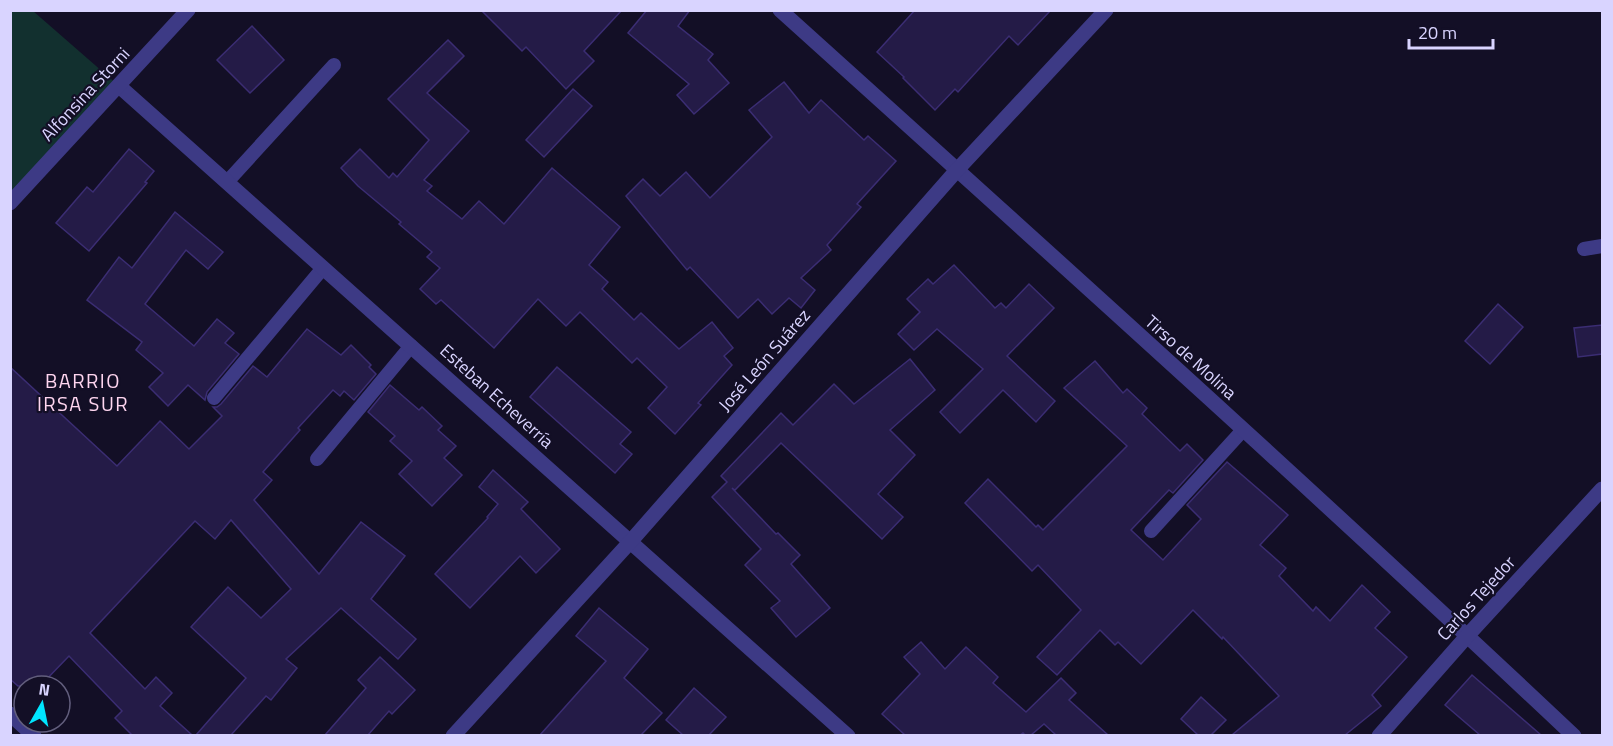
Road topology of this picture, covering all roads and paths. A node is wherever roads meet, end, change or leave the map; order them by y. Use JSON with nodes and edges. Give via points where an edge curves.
{"nodes":[{"id":1,"x":188,"y":10,"type":"edge"},
{"id":2,"x":780,"y":10,"type":"edge"},
{"id":3,"x":1106,"y":10,"type":"edge"},
{"id":4,"x":334,"y":65,"type":"dead end"},
{"id":5,"x":118,"y":86,"type":"junction"},
{"id":6,"x":957,"y":170,"type":"junction"},
{"id":7,"x":226,"y":182,"type":"junction"},
{"id":8,"x":10,"y":204,"type":"edge"},
{"id":9,"x":1602,"y":246,"type":"edge"},
{"id":10,"x":1584,"y":249,"type":"dead end"},
{"id":11,"x":323,"y":268,"type":"junction"},
{"id":12,"x":411,"y":346,"type":"junction"},
{"id":13,"x":214,"y":398,"type":"dead end"},
{"id":14,"x":1243,"y":430,"type":"junction"},
{"id":15,"x":317,"y":459,"type":"dead end"},
{"id":16,"x":1602,"y":489,"type":"edge"},
{"id":17,"x":1151,"y":531,"type":"dead end"},
{"id":18,"x":631,"y":541,"type":"junction"},
{"id":19,"x":1467,"y":635,"type":"junction"},
{"id":20,"x":10,"y":714,"type":"edge"},
{"id":21,"x":34,"y":735,"type":"edge"},
{"id":22,"x":453,"y":735,"type":"edge"},
{"id":23,"x":848,"y":735,"type":"edge"},
{"id":24,"x":1379,"y":735,"type":"edge"},
{"id":25,"x":1574,"y":735,"type":"edge"}],
"edges":[{"from":1,"to":5,"type":"street","name":"Alfonsina Storni"},
{"from":2,"to":6,"type":"street","name":"Tirso de Molina"},
{"from":3,"to":6,"type":"street","name":"José León Suárez"},
{"from":4,"to":7,"type":"lane"},
{"from":5,"to":7,"type":"street","name":"Esteban Echeverría"},
{"from":5,"to":8,"type":"street","name":"Alfonsina Storni"},
{"from":6,"to":14,"type":"street","name":"Tirso de Molina"},
{"from":6,"to":18,"type":"street","name":"José León Suárez"},
{"from":7,"to":11,"type":"street","name":"Esteban Echeverría"},
{"from":9,"to":10,"type":"lane"},
{"from":11,"to":12,"type":"street","name":"Esteban Echeverría"},
{"from":11,"to":13,"type":"lane"},
{"from":12,"to":15,"type":"lane"},
{"from":12,"to":18,"type":"street","name":"Esteban Echeverría"},
{"from":14,"to":17,"type":"lane"},
{"from":14,"to":19,"type":"street","name":"Tirso de Molina"},
{"from":16,"to":19,"type":"street","name":"Carlos Tejedor"},
{"from":18,"to":22,"type":"street","name":"José León Suárez"},
{"from":18,"to":23,"type":"street","name":"Esteban Echeverría"},
{"from":19,"to":24,"type":"street","name":"Carlos Tejedor"},
{"from":19,"to":25,"type":"street","name":"Tirso de Molina"},
{"from":20,"to":21,"type":"street"}]}
